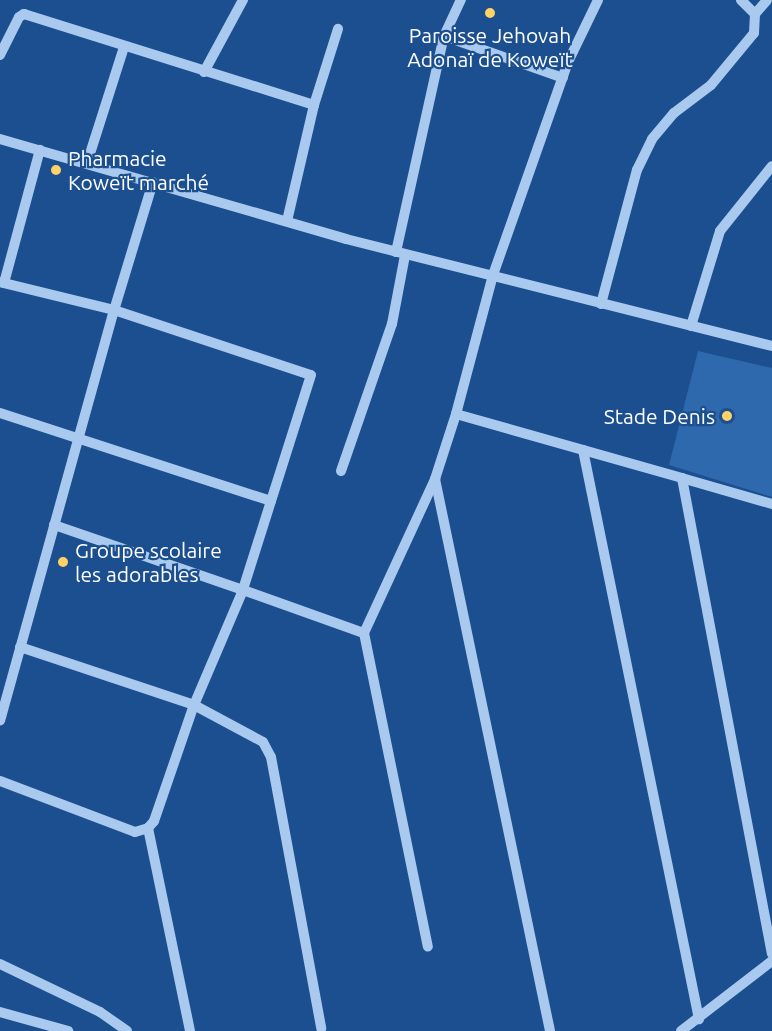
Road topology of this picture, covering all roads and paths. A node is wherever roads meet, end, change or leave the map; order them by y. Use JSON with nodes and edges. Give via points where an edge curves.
{"nodes":[{"id":1,"x":243,"y":0,"type":"edge"},
{"id":2,"x":461,"y":0,"type":"edge"},
{"id":3,"x":598,"y":0,"type":"edge"},
{"id":4,"x":741,"y":0,"type":"edge"},
{"id":5,"x":767,"y":0,"type":"edge"},
{"id":6,"x":755,"y":14,"type":"junction"},
{"id":7,"x":338,"y":29,"type":"dead end"},
{"id":8,"x":444,"y":36,"type":"junction"},
{"id":9,"x":124,"y":46,"type":"junction"},
{"id":10,"x":0,"y":55,"type":"edge"},
{"id":11,"x":204,"y":72,"type":"junction"},
{"id":12,"x":563,"y":78,"type":"junction"},
{"id":13,"x":314,"y":105,"type":"junction"},
{"id":14,"x":0,"y":139,"type":"edge"},
{"id":15,"x":40,"y":150,"type":"junction"},
{"id":16,"x":87,"y":163,"type":"junction"},
{"id":17,"x":772,"y":166,"type":"edge"},
{"id":18,"x":153,"y":182,"type":"junction"},
{"id":19,"x":287,"y":221,"type":"junction"},
{"id":20,"x":400,"y":253,"type":"junction"},
{"id":21,"x":493,"y":275,"type":"junction"},
{"id":22,"x":2,"y":282,"type":"edge"},
{"id":23,"x":601,"y":304,"type":"junction"},
{"id":24,"x":114,"y":310,"type":"junction"},
{"id":25,"x":691,"y":326,"type":"junction"},
{"id":26,"x":772,"y":346,"type":"edge"},
{"id":27,"x":0,"y":413,"type":"edge"},
{"id":28,"x":456,"y":414,"type":"junction"},
{"id":29,"x":76,"y":436,"type":"junction"},
{"id":30,"x":583,"y":450,"type":"junction"},
{"id":31,"x":341,"y":471,"type":"dead end"},
{"id":32,"x":682,"y":478,"type":"junction"},
{"id":33,"x":435,"y":479,"type":"junction"},
{"id":34,"x":271,"y":501,"type":"junction"},
{"id":35,"x":772,"y":504,"type":"edge"},
{"id":36,"x":54,"y":525,"type":"junction"},
{"id":37,"x":243,"y":590,"type":"junction"},
{"id":38,"x":364,"y":633,"type":"junction"},
{"id":39,"x":20,"y":647,"type":"junction"},
{"id":40,"x":194,"y":705,"type":"junction"},
{"id":41,"x":0,"y":720,"type":"edge"},
{"id":42,"x":0,"y":781,"type":"edge"},
{"id":43,"x":148,"y":828,"type":"junction"},
{"id":44,"x":428,"y":947,"type":"dead end"},
{"id":45,"x":772,"y":954,"type":"edge"},
{"id":46,"x":772,"y":961,"type":"edge"},
{"id":47,"x":0,"y":964,"type":"edge"},
{"id":48,"x":0,"y":1012,"type":"edge"},
{"id":49,"x":699,"y":1018,"type":"junction"},
{"id":50,"x":321,"y":1028,"type":"dead end"},
{"id":51,"x":68,"y":1031,"type":"edge"},
{"id":52,"x":127,"y":1031,"type":"edge"},
{"id":53,"x":190,"y":1031,"type":"edge"},
{"id":54,"x":550,"y":1031,"type":"edge"},
{"id":55,"x":681,"y":1031,"type":"edge"}],
"edges":[{"from":1,"to":11,"type":"street"},
{"from":2,"to":8,"type":"street"},
{"from":3,"to":12,"type":"street"},
{"from":4,"to":6,"type":"street"},
{"from":5,"to":6,"type":"street"},
{"from":6,"to":23,"type":"street","via":[[754,33],[738,57],[711,85],[674,113],[652,139],[637,170]]},
{"from":7,"to":13,"type":"street"},
{"from":8,"to":12,"type":"street"},
{"from":8,"to":20,"type":"street"},
{"from":9,"to":10,"type":"street","via":[[24,14]]},
{"from":9,"to":11,"type":"street"},
{"from":9,"to":16,"type":"street"},
{"from":11,"to":13,"type":"street"},
{"from":12,"to":21,"type":"street"},
{"from":13,"to":19,"type":"street"},
{"from":14,"to":15,"type":"street"},
{"from":15,"to":16,"type":"street"},
{"from":15,"to":22,"type":"street"},
{"from":16,"to":18,"type":"street"},
{"from":17,"to":25,"type":"street","via":[[720,231]]},
{"from":18,"to":19,"type":"street"},
{"from":18,"to":24,"type":"street"},
{"from":19,"to":20,"type":"street"},
{"from":20,"to":21,"type":"street"},
{"from":20,"to":31,"type":"street","via":[[392,324]]},
{"from":21,"to":23,"type":"street"},
{"from":21,"to":28,"type":"street"},
{"from":22,"to":24,"type":"street"},
{"from":23,"to":25,"type":"street"},
{"from":24,"to":29,"type":"street"},
{"from":24,"to":34,"type":"street","via":[[311,375]]},
{"from":25,"to":26,"type":"street"},
{"from":27,"to":29,"type":"street"},
{"from":28,"to":30,"type":"street"},
{"from":28,"to":33,"type":"street"},
{"from":29,"to":34,"type":"street"},
{"from":29,"to":36,"type":"street"},
{"from":30,"to":32,"type":"street"},
{"from":30,"to":49,"type":"street"},
{"from":32,"to":35,"type":"street"},
{"from":32,"to":45,"type":"street"},
{"from":33,"to":38,"type":"street"},
{"from":33,"to":54,"type":"street"},
{"from":34,"to":37,"type":"street"},
{"from":36,"to":37,"type":"street"},
{"from":36,"to":39,"type":"street"},
{"from":37,"to":38,"type":"street"},
{"from":37,"to":40,"type":"street"},
{"from":38,"to":44,"type":"street"},
{"from":39,"to":40,"type":"street"},
{"from":39,"to":41,"type":"street"},
{"from":40,"to":43,"type":"street","via":[[154,821]]},
{"from":40,"to":50,"type":"street","via":[[252,734],[263,742],[271,757]]},
{"from":42,"to":43,"type":"street","via":[[135,832]]},
{"from":43,"to":53,"type":"street"},
{"from":46,"to":49,"type":"street"},
{"from":47,"to":52,"type":"street","via":[[100,1012]]},
{"from":48,"to":51,"type":"street"},
{"from":49,"to":55,"type":"street"}]}
